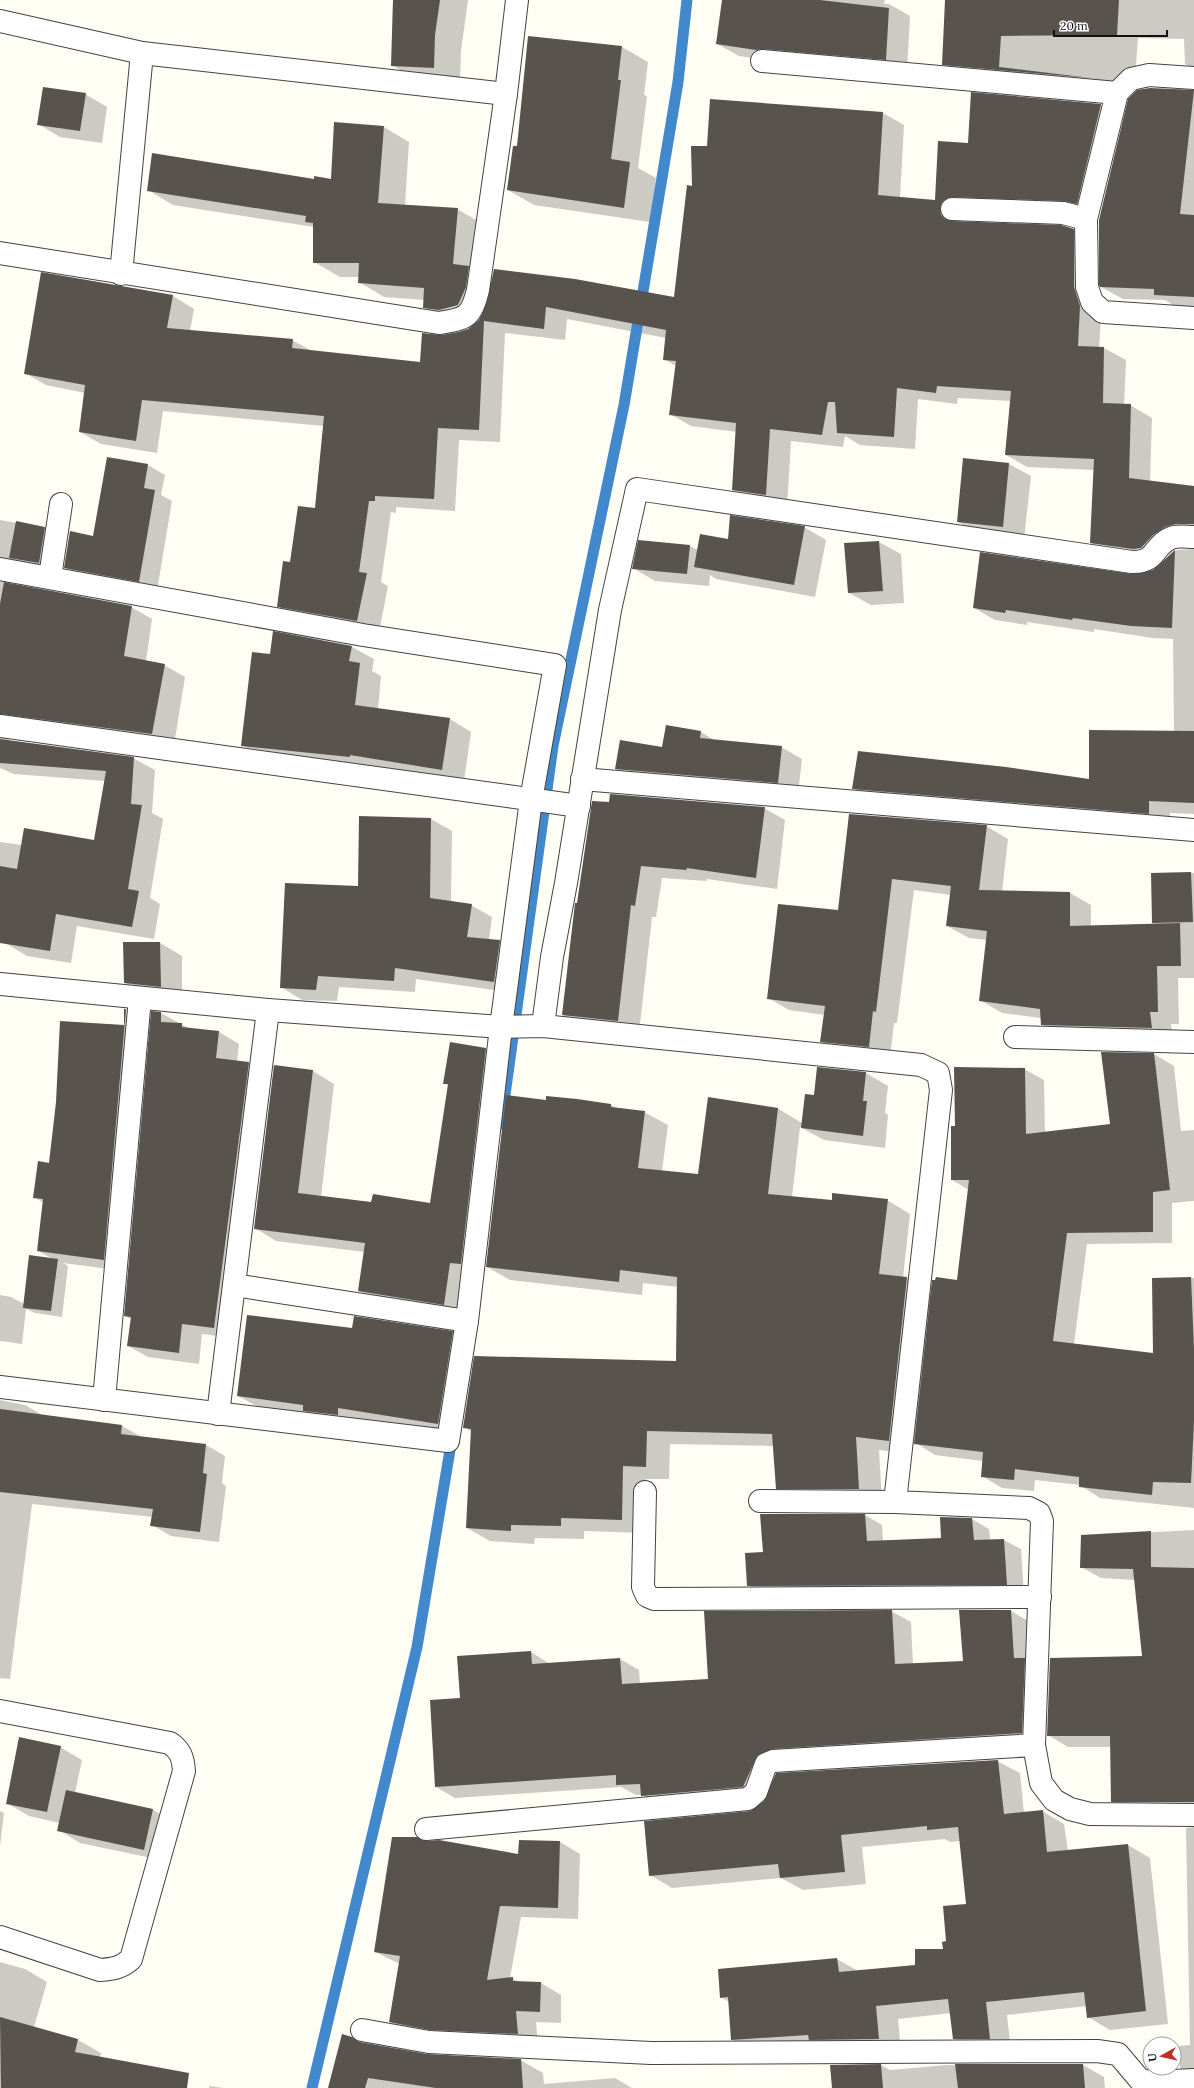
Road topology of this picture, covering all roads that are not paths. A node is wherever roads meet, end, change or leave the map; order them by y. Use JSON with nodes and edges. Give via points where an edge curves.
{"nodes":[{"id":1,"x":517,"y":0,"type":"edge"},
{"id":2,"x":0,"y":21,"type":"edge"},
{"id":3,"x":142,"y":53,"type":"junction"},
{"id":4,"x":762,"y":61,"type":"dead end"},
{"id":5,"x":1194,"y":78,"type":"edge"},
{"id":6,"x":1117,"y":93,"type":"junction"},
{"id":7,"x":506,"y":94,"type":"junction"},
{"id":8,"x":952,"y":209,"type":"dead end"},
{"id":9,"x":1086,"y":219,"type":"junction"},
{"id":10,"x":0,"y":253,"type":"edge"},
{"id":11,"x":121,"y":274,"type":"junction"},
{"id":12,"x":1194,"y":318,"type":"edge"},
{"id":13,"x":61,"y":504,"type":"dead end"},
{"id":14,"x":1194,"y":537,"type":"edge"},
{"id":15,"x":0,"y":569,"type":"edge"},
{"id":16,"x":50,"y":577,"type":"junction"},
{"id":17,"x":0,"y":726,"type":"edge"},
{"id":18,"x":582,"y":779,"type":"junction"},
{"id":19,"x":533,"y":801,"type":"junction"},
{"id":20,"x":576,"y":806,"type":"junction"},
{"id":21,"x":1194,"y":830,"type":"edge"},
{"id":22,"x":0,"y":984,"type":"edge"},
{"id":23,"x":140,"y":998,"type":"junction"},
{"id":24,"x":268,"y":1010,"type":"junction"},
{"id":25,"x":501,"y":1027,"type":"junction"},
{"id":26,"x":538,"y":1027,"type":"junction"},
{"id":27,"x":1015,"y":1037,"type":"dead end"},
{"id":28,"x":1194,"y":1042,"type":"edge"},
{"id":29,"x":234,"y":1285,"type":"junction"},
{"id":30,"x":467,"y":1321,"type":"junction"},
{"id":31,"x":0,"y":1387,"type":"edge"},
{"id":32,"x":104,"y":1400,"type":"junction"},
{"id":33,"x":218,"y":1414,"type":"junction"},
{"id":34,"x":645,"y":1492,"type":"dead end"},
{"id":35,"x":760,"y":1501,"type":"dead end"},
{"id":36,"x":895,"y":1502,"type":"junction"},
{"id":37,"x":1040,"y":1597,"type":"junction"},
{"id":38,"x":0,"y":1711,"type":"edge"},
{"id":39,"x":1034,"y":1745,"type":"junction"},
{"id":40,"x":1194,"y":1816,"type":"edge"},
{"id":41,"x":426,"y":1829,"type":"dead end"},
{"id":42,"x":0,"y":1937,"type":"edge"},
{"id":43,"x":362,"y":2030,"type":"dead end"},
{"id":44,"x":1194,"y":2080,"type":"edge"}],
"edges":[{"from":1,"to":7,"type":"street"},
{"from":2,"to":3,"type":"street"},
{"from":3,"to":7,"type":"street"},
{"from":3,"to":11,"type":"street"},
{"from":4,"to":6,"type":"street"},
{"from":5,"to":6,"type":"street","via":[[1149,75],[1131,79]]},
{"from":6,"to":9,"type":"street"},
{"from":7,"to":11,"type":"street","via":[[478,290],[473,308],[461,320],[439,323]]},
{"from":8,"to":9,"type":"street","via":[[1063,213]]},
{"from":9,"to":12,"type":"street","via":[[1087,287],[1092,302],[1103,312]]},
{"from":10,"to":11,"type":"street"},
{"from":13,"to":16,"type":"street"},
{"from":14,"to":18,"type":"street","via":[[1173,537],[1164,541],[1150,559],[1132,562],[637,489],[610,610]]},
{"from":15,"to":16,"type":"street"},
{"from":16,"to":19,"type":"street","via":[[363,635],[555,665]]},
{"from":17,"to":19,"type":"street"},
{"from":18,"to":20,"type":"street"},
{"from":18,"to":21,"type":"street"},
{"from":19,"to":20,"type":"street"},
{"from":19,"to":25,"type":"street"},
{"from":20,"to":26,"type":"street"},
{"from":22,"to":23,"type":"street"},
{"from":23,"to":24,"type":"street"},
{"from":23,"to":32,"type":"street"},
{"from":24,"to":25,"type":"street"},
{"from":24,"to":29,"type":"street"},
{"from":25,"to":26,"type":"street"},
{"from":25,"to":30,"type":"street"},
{"from":26,"to":36,"type":"street","via":[[921,1065],[938,1073],[941,1090]]},
{"from":27,"to":28,"type":"street"},
{"from":29,"to":30,"type":"street"},
{"from":29,"to":33,"type":"street"},
{"from":30,"to":33,"type":"street","via":[[448,1441]]},
{"from":31,"to":32,"type":"street"},
{"from":32,"to":33,"type":"street"},
{"from":34,"to":37,"type":"street","via":[[643,1587],[647,1596],[654,1599]]},
{"from":35,"to":36,"type":"street"},
{"from":36,"to":37,"type":"street","via":[[1029,1508],[1039,1513],[1042,1521]]},
{"from":37,"to":39,"type":"street"},
{"from":38,"to":42,"type":"street","via":[[170,1743],[178,1749],[183,1758],[184,1771],[132,1959],[115,1969],[100,1970]]},
{"from":39,"to":40,"type":"street","via":[[1041,1783],[1054,1800],[1070,1809],[1090,1814]]},
{"from":39,"to":41,"type":"street","via":[[773,1761],[766,1764],[756,1792],[748,1799]]},
{"from":43,"to":44,"type":"street","via":[[430,2042],[651,2053],[1097,2051],[1118,2054],[1140,2080]]}]}
